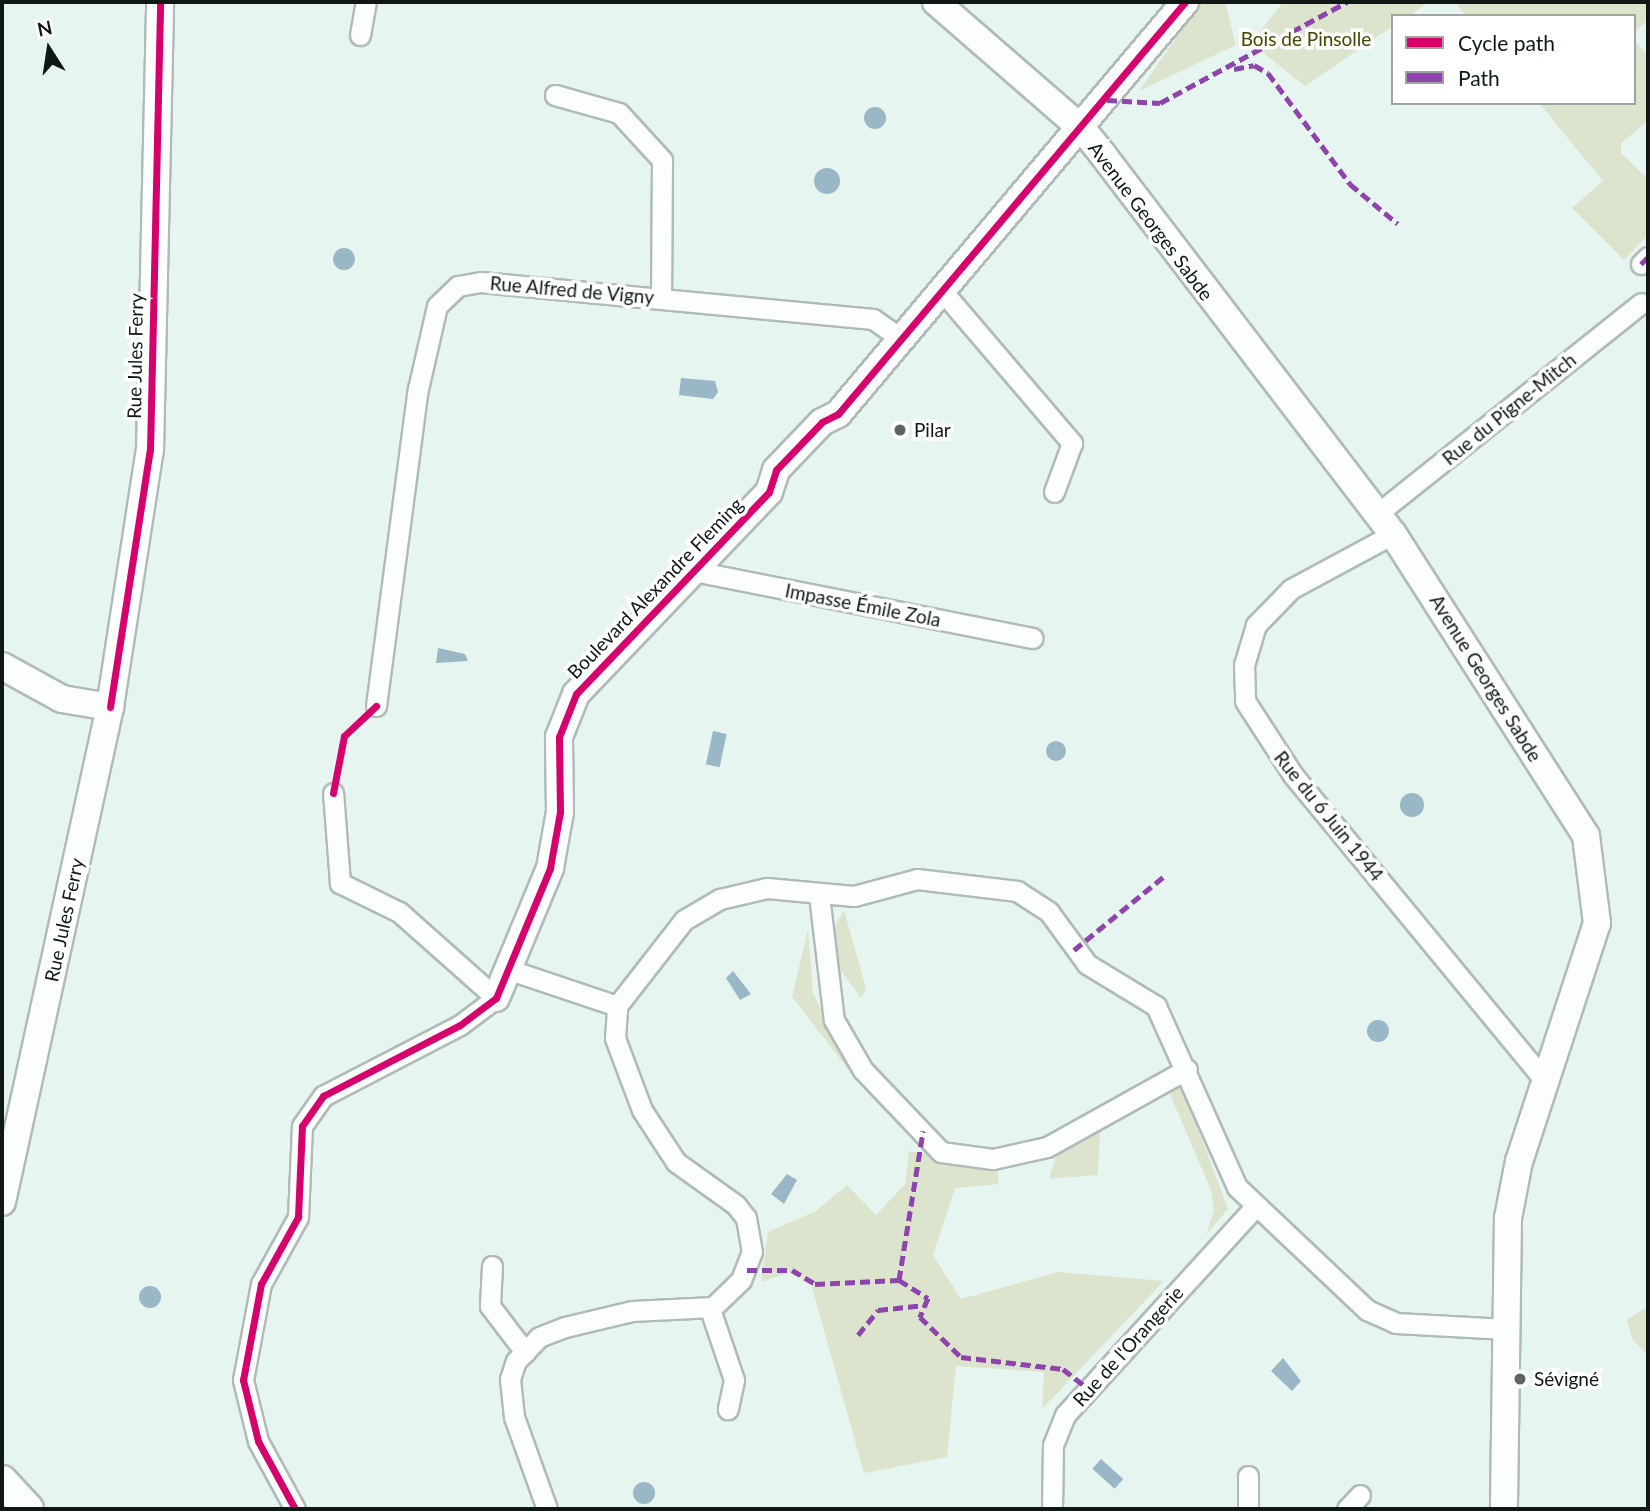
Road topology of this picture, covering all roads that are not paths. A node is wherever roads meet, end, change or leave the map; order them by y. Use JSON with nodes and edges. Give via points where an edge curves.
{"nodes":[{"id":1,"x":160,"y":2,"type":"edge"},
{"id":2,"x":366,"y":2,"type":"edge"},
{"id":3,"x":936,"y":2,"type":"edge"},
{"id":4,"x":1185,"y":2,"type":"edge"},
{"id":5,"x":360,"y":35,"type":"dead end"},
{"id":6,"x":555,"y":95,"type":"dead end"},
{"id":7,"x":1083,"y":130,"type":"junction"},
{"id":8,"x":943,"y":292,"type":"junction"},
{"id":9,"x":661,"y":297,"type":"junction"},
{"id":10,"x":1641,"y":303,"type":"dead end"},
{"id":11,"x":902,"y":339,"type":"junction"},
{"id":12,"x":1054,"y":492,"type":"dead end"},
{"id":13,"x":1385,"y":524,"type":"junction"},
{"id":14,"x":694,"y":571,"type":"junction"},
{"id":15,"x":1032,"y":638,"type":"dead end"},
{"id":16,"x":2,"y":666,"type":"edge"},
{"id":17,"x":376,"y":706,"type":"dead end"},
{"id":18,"x":110,"y":707,"type":"junction"},
{"id":19,"x":333,"y":793,"type":"dead end"},
{"id":20,"x":819,"y":895,"type":"junction"},
{"id":21,"x":513,"y":971,"type":"junction"},
{"id":22,"x":496,"y":998,"type":"junction"},
{"id":23,"x":617,"y":1006,"type":"junction"},
{"id":24,"x":1186,"y":1069,"type":"junction"},
{"id":25,"x":1546,"y":1082,"type":"junction"},
{"id":26,"x":2,"y":1202,"type":"edge"},
{"id":27,"x":1256,"y":1206,"type":"junction"},
{"id":28,"x":492,"y":1266,"type":"dead end"},
{"id":29,"x":710,"y":1309,"type":"junction"},
{"id":30,"x":1506,"y":1329,"type":"junction"},
{"id":31,"x":524,"y":1352,"type":"junction"},
{"id":32,"x":728,"y":1409,"type":"dead end"},
{"id":33,"x":1248,"y":1476,"type":"dead end"},
{"id":34,"x":2,"y":1481,"type":"edge"},
{"id":35,"x":28,"y":1509,"type":"edge"},
{"id":36,"x":295,"y":1509,"type":"edge"},
{"id":37,"x":547,"y":1509,"type":"edge"},
{"id":38,"x":1052,"y":1509,"type":"edge"},
{"id":39,"x":1248,"y":1509,"type":"edge"},
{"id":40,"x":1504,"y":1509,"type":"edge"}],
"edges":[{"from":1,"to":18,"type":"street","name":"Rue Jules Ferry","via":[[149,450]]},
{"from":2,"to":5,"type":"street"},
{"from":3,"to":7,"type":"street","name":"Avenue Georges Sabde"},
{"from":4,"to":7,"type":"street","name":"Boulevard Alexandre Fleming"},
{"from":6,"to":9,"type":"street","via":[[619,113],[662,160]]},
{"from":7,"to":8,"type":"street","name":"Boulevard Alexandre Fleming"},
{"from":7,"to":13,"type":"street","name":"Avenue Georges Sabde"},
{"from":8,"to":11,"type":"street","name":"Boulevard Alexandre Fleming"},
{"from":8,"to":12,"type":"street","via":[[1072,443]]},
{"from":9,"to":11,"type":"street","name":"Rue Alfred de Vigny","via":[[873,319]]},
{"from":9,"to":17,"type":"street","name":"Rue Alfred de Vigny","via":[[481,282],[458,286],[437,306],[418,389]]},
{"from":10,"to":13,"type":"street","name":"Rue du Pigne-Mitch"},
{"from":11,"to":14,"type":"street","name":"Boulevard Alexandre Fleming","via":[[838,414],[822,422],[776,471],[769,492]]},
{"from":13,"to":25,"type":"street","name":"Avenue Georges Sabde","via":[[1579,820],[1591,853],[1597,923]]},
{"from":13,"to":25,"type":"street","name":"Rue du 6 Juin 1944","via":[[1291,589],[1256,625],[1244,665],[1245,701],[1293,775]]},
{"from":14,"to":15,"type":"street","name":"Impasse Émile Zola"},
{"from":14,"to":21,"type":"street","name":"Boulevard Alexandre Fleming","via":[[599,668],[566,715],[556,760],[557,838]]},
{"from":16,"to":18,"type":"street","via":[[62,699]]},
{"from":18,"to":26,"type":"street","name":"Rue Jules Ferry"},
{"from":19,"to":22,"type":"street","via":[[340,883],[399,912]]},
{"from":20,"to":23,"type":"street","via":[[767,888],[720,899],[684,920]]},
{"from":20,"to":24,"type":"street","via":[[854,896],[936,879],[1036,898],[1079,957],[1156,1006]]},
{"from":20,"to":24,"type":"street","via":[[834,1020],[863,1070],[941,1152],[993,1159],[1047,1147]]},
{"from":21,"to":22,"type":"street","name":"Boulevard Alexandre Fleming"},
{"from":21,"to":23,"type":"street"},
{"from":22,"to":36,"type":"street","name":"Boulevard Alexandre Fleming","via":[[460,1025],[323,1096],[302,1126],[298,1217],[261,1284],[243,1380],[258,1441]]},
{"from":23,"to":29,"type":"street","via":[[615,1038],[642,1110],[676,1162],[721,1190],[746,1218],[749,1265],[729,1295]]},
{"from":24,"to":27,"type":"street","via":[[1237,1187]]},
{"from":25,"to":30,"type":"street","name":"Avenue Georges Sabde","via":[[1510,1197]]},
{"from":27,"to":30,"type":"street","via":[[1379,1317]]},
{"from":27,"to":38,"type":"street","name":"Rue de l'Orangerie","via":[[1065,1415],[1053,1445]]},
{"from":28,"to":31,"type":"street","via":[[490,1306]]},
{"from":29,"to":31,"type":"street","via":[[632,1311],[565,1326]]},
{"from":29,"to":32,"type":"street","via":[[734,1380]]},
{"from":30,"to":40,"type":"street","name":"Avenue Georges Sabde"},
{"from":31,"to":37,"type":"street","via":[[510,1379],[510,1395]]},
{"from":33,"to":39,"type":"street"},
{"from":34,"to":35,"type":"main road"}]}
